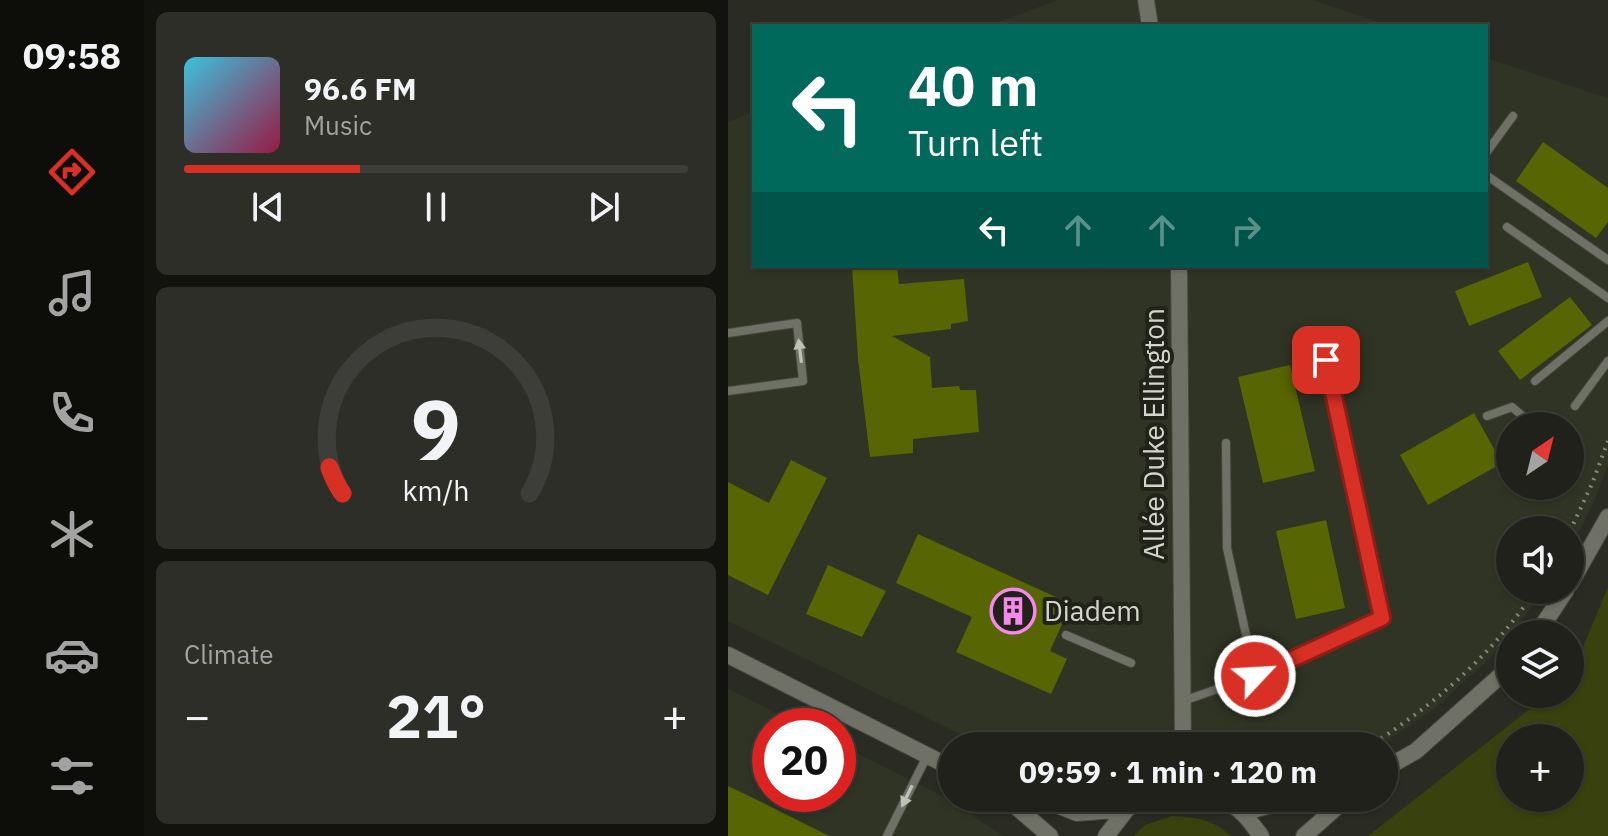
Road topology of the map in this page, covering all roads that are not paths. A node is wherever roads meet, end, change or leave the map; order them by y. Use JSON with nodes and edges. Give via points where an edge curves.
{"nodes":[{"id":1,"x":1146,"y":0,"type":"edge"},
{"id":2,"x":1150,"y":24,"type":"edge"},
{"id":3,"x":1513,"y":116,"type":"dead end"},
{"id":4,"x":1488,"y":150,"type":"edge"},
{"id":5,"x":1488,"y":176,"type":"edge"},
{"id":6,"x":1507,"y":227,"type":"dead end"},
{"id":7,"x":1608,"y":260,"type":"edge"},
{"id":8,"x":1179,"y":268,"type":"edge"},
{"id":9,"x":1608,"y":298,"type":"edge"},
{"id":10,"x":1608,"y":321,"type":"edge"},
{"id":11,"x":728,"y":333,"type":"edge"},
{"id":12,"x":1326,"y":360,"type":"dead end"},
{"id":13,"x":1608,"y":361,"type":"edge"},
{"id":14,"x":1535,"y":381,"type":"dead end"},
{"id":15,"x":728,"y":391,"type":"edge"},
{"id":16,"x":1575,"y":406,"type":"dead end"},
{"id":17,"x":1498,"y":412,"type":"edge"},
{"id":18,"x":1518,"y":412,"type":"edge"},
{"id":19,"x":1496,"y":413,"type":"edge"},
{"id":20,"x":1487,"y":416,"type":"dead end"},
{"id":21,"x":1226,"y":443,"type":"dead end"},
{"id":22,"x":1608,"y":517,"type":"edge"},
{"id":23,"x":1584,"y":559,"type":"edge"},
{"id":24,"x":1066,"y":635,"type":"dead end"},
{"id":25,"x":730,"y":660,"type":"edge"},
{"id":26,"x":1131,"y":663,"type":"dead end"},
{"id":27,"x":1255,"y":676,"type":"junction"},
{"id":28,"x":1496,"y":680,"type":"edge"},
{"id":29,"x":1183,"y":701,"type":"junction"},
{"id":30,"x":1183,"y":732,"type":"edge"},
{"id":31,"x":927,"y":756,"type":"junction"},
{"id":32,"x":938,"y":761,"type":"edge"},
{"id":33,"x":1398,"y":761,"type":"edge"},
{"id":34,"x":1022,"y":812,"type":"edge"},
{"id":35,"x":1125,"y":812,"type":"edge"},
{"id":36,"x":1244,"y":812,"type":"edge"},
{"id":37,"x":1331,"y":812,"type":"edge"},
{"id":38,"x":887,"y":836,"type":"edge"},
{"id":39,"x":1050,"y":836,"type":"edge"},
{"id":40,"x":1106,"y":836,"type":"edge"},
{"id":41,"x":1261,"y":836,"type":"edge"},
{"id":42,"x":1304,"y":836,"type":"edge"}],
"edges":[{"from":1,"to":2,"type":"street"},
{"from":3,"to":4,"type":"lane"},
{"from":5,"to":7,"type":"lane"},
{"from":6,"to":9,"type":"lane"},
{"from":8,"to":29,"type":"street","name":"Allée Duke Ellington"},
{"from":10,"to":14,"type":"lane"},
{"from":15,"to":11,"type":"lane","one_way":true,"via":[[803,381],[797,323]]},
{"from":12,"to":27,"type":"lane","via":[[1382,618]]},
{"from":13,"to":16,"type":"lane"},
{"from":17,"to":18,"type":"lane","via":[[1512,407]]},
{"from":19,"to":20,"type":"lane"},
{"from":21,"to":27,"type":"lane","via":[[1227,548]]},
{"from":22,"to":23,"type":"street"},
{"from":24,"to":26,"type":"lane"},
{"from":25,"to":31,"type":"street"},
{"from":27,"to":29,"type":"lane"},
{"from":28,"to":33,"type":"street"},
{"from":29,"to":30,"type":"street","name":"Allée Duke Ellington"},
{"from":31,"to":32,"type":"street"},
{"from":31,"to":38,"type":"lane","one_way":true},
{"from":34,"to":39,"type":"street"},
{"from":35,"to":40,"type":"street"},
{"from":36,"to":41,"type":"street"},
{"from":37,"to":42,"type":"street"}]}
